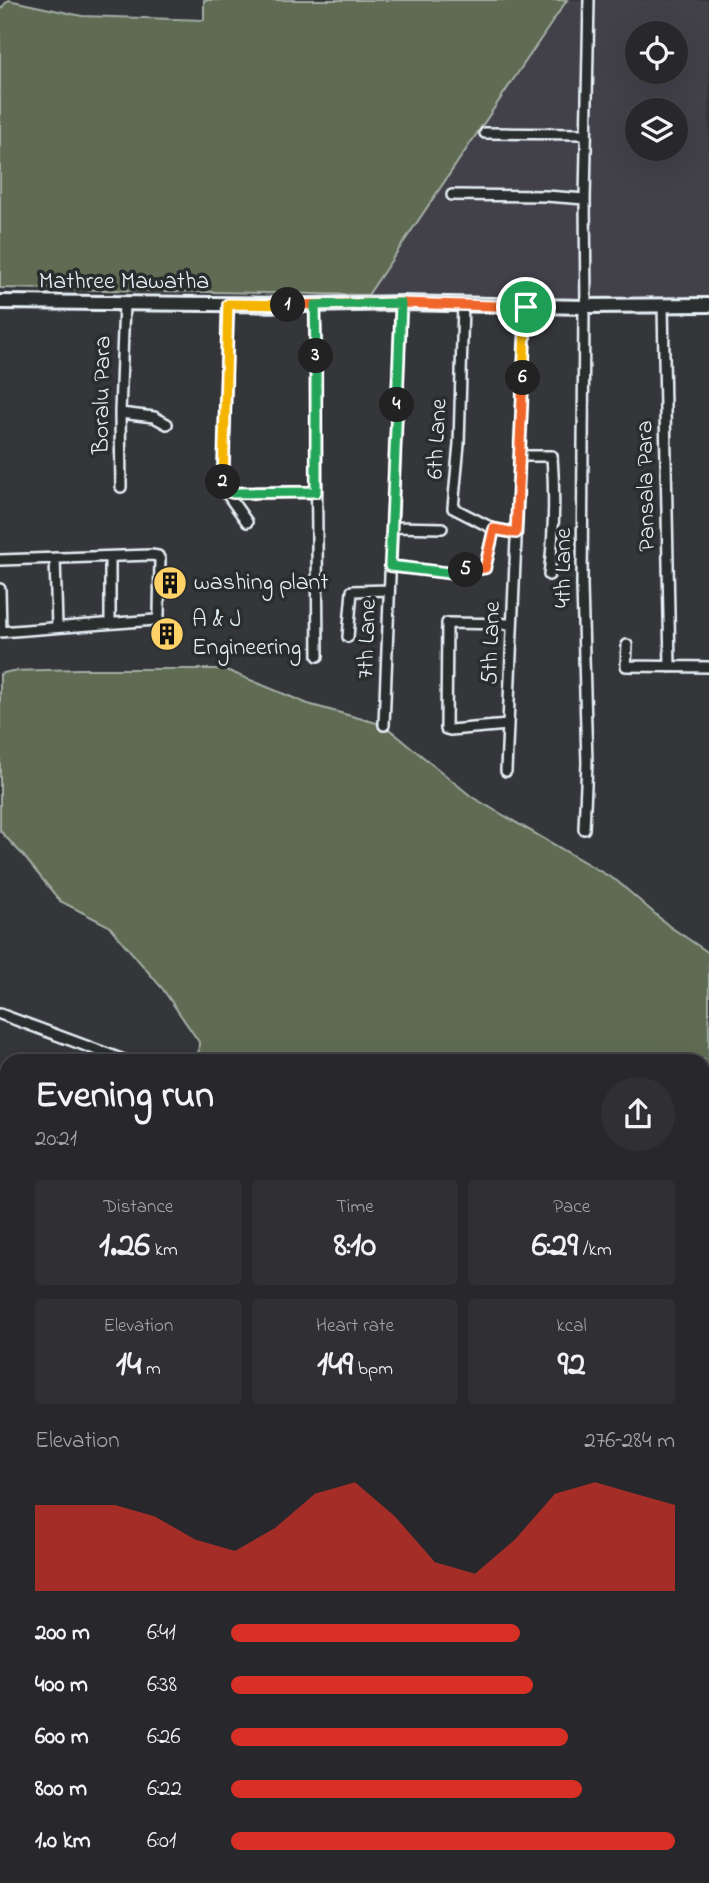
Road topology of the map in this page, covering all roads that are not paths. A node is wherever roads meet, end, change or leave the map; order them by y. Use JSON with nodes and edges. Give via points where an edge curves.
{"nodes":[{"id":1,"x":589,"y":0,"type":"edge"},
{"id":2,"x":485,"y":133,"type":"dead end"},
{"id":3,"x":586,"y":134,"type":"junction"},
{"id":4,"x":452,"y":195,"type":"dead end"},
{"id":5,"x":584,"y":199,"type":"junction"},
{"id":6,"x":0,"y":302,"type":"edge"},
{"id":7,"x":124,"y":303,"type":"junction"},
{"id":8,"x":401,"y":303,"type":"junction"},
{"id":9,"x":228,"y":304,"type":"junction"},
{"id":10,"x":463,"y":304,"type":"junction"},
{"id":11,"x":315,"y":305,"type":"junction"},
{"id":12,"x":663,"y":305,"type":"junction"},
{"id":13,"x":709,"y":305,"type":"edge"},
{"id":14,"x":585,"y":306,"type":"junction"},
{"id":15,"x":526,"y":307,"type":"junction"},
{"id":16,"x":120,"y":413,"type":"junction"},
{"id":17,"x":167,"y":424,"type":"dead end"},
{"id":18,"x":520,"y":456,"type":"junction"},
{"id":19,"x":121,"y":487,"type":"dead end"},
{"id":20,"x":225,"y":491,"type":"junction"},
{"id":21,"x":316,"y":492,"type":"junction"},
{"id":22,"x":247,"y":522,"type":"dead end"},
{"id":23,"x":392,"y":527,"type":"junction"},
{"id":24,"x":442,"y":528,"type":"dead end"},
{"id":25,"x":494,"y":529,"type":"junction"},
{"id":26,"x":516,"y":533,"type":"junction"},
{"id":27,"x":110,"y":557,"type":"junction"},
{"id":28,"x":55,"y":558,"type":"junction"},
{"id":29,"x":0,"y":560,"type":"edge"},
{"id":30,"x":390,"y":566,"type":"junction"},
{"id":31,"x":549,"y":575,"type":"dead end"},
{"id":32,"x":0,"y":589,"type":"edge"},
{"id":33,"x":389,"y":590,"type":"junction"},
{"id":34,"x":110,"y":622,"type":"junction"},
{"id":35,"x":512,"y":624,"type":"junction"},
{"id":36,"x":57,"y":627,"type":"junction"},
{"id":37,"x":0,"y":632,"type":"edge"},
{"id":38,"x":348,"y":637,"type":"dead end"},
{"id":39,"x":627,"y":645,"type":"dead end"},
{"id":40,"x":318,"y":656,"type":"dead end"},
{"id":41,"x":670,"y":667,"type":"junction"},
{"id":42,"x":709,"y":667,"type":"edge"},
{"id":43,"x":384,"y":725,"type":"dead end"},
{"id":44,"x":508,"y":725,"type":"junction"},
{"id":45,"x":506,"y":771,"type":"dead end"},
{"id":46,"x":584,"y":829,"type":"dead end"},
{"id":47,"x":0,"y":1014,"type":"edge"},
{"id":48,"x":108,"y":1054,"type":"edge"}],
"edges":[{"from":1,"to":3,"type":"street","name":"4th Lane"},
{"from":2,"to":3,"type":"street"},
{"from":3,"to":5,"type":"street","name":"4th Lane"},
{"from":4,"to":5,"type":"street"},
{"from":5,"to":14,"type":"street","name":"4th Lane"},
{"from":6,"to":7,"type":"street","name":"Mathree Mawatha"},
{"from":7,"to":9,"type":"street","name":"Mathree Mawatha"},
{"from":7,"to":16,"type":"street","name":"Boralu Para"},
{"from":8,"to":10,"type":"street","name":"Mathree Mawatha"},
{"from":8,"to":11,"type":"street","name":"Mathree Mawatha"},
{"from":8,"to":23,"type":"street","name":"7th Lane"},
{"from":9,"to":11,"type":"street","name":"Mathree Mawatha"},
{"from":9,"to":20,"type":"street"},
{"from":10,"to":15,"type":"street","name":"Mathree Mawatha"},
{"from":10,"to":25,"type":"street","name":"6th Lane","via":[[453,508]]},
{"from":11,"to":21,"type":"street"},
{"from":12,"to":13,"type":"street","name":"Mathree Mawatha"},
{"from":12,"to":14,"type":"street","name":"Mathree Mawatha"},
{"from":12,"to":41,"type":"street","name":"Pansala Para"},
{"from":14,"to":15,"type":"street","name":"Mathree Mawatha"},
{"from":14,"to":46,"type":"street","name":"4th Lane"},
{"from":15,"to":18,"type":"street","name":"5th Lane"},
{"from":16,"to":17,"type":"street","via":[[154,417]]},
{"from":16,"to":19,"type":"street","name":"Boralu Para"},
{"from":18,"to":26,"type":"street","name":"5th Lane"},
{"from":18,"to":31,"type":"street","via":[[552,456]]},
{"from":20,"to":21,"type":"street"},
{"from":20,"to":22,"type":"street"},
{"from":21,"to":40,"type":"street"},
{"from":23,"to":24,"type":"street"},
{"from":23,"to":30,"type":"street","name":"7th Lane"},
{"from":25,"to":26,"type":"street","name":"6th Lane"},
{"from":25,"to":30,"type":"street","via":[[485,568],[449,573]]},
{"from":26,"to":35,"type":"street","name":"5th Lane"},
{"from":27,"to":28,"type":"street"},
{"from":27,"to":34,"type":"street"},
{"from":27,"to":34,"type":"street","via":[[152,555],[160,560],[158,618]]},
{"from":28,"to":29,"type":"street"},
{"from":28,"to":36,"type":"street"},
{"from":30,"to":33,"type":"street","name":"7th Lane"},
{"from":32,"to":37,"type":"street"},
{"from":33,"to":38,"type":"street","via":[[352,591]]},
{"from":33,"to":43,"type":"street","name":"7th Lane"},
{"from":34,"to":36,"type":"street"},
{"from":35,"to":44,"type":"street","name":"5th Lane"},
{"from":35,"to":44,"type":"street","via":[[447,623],[446,729]]},
{"from":36,"to":37,"type":"street"},
{"from":39,"to":41,"type":"street","via":[[626,666]]},
{"from":41,"to":42,"type":"street"},
{"from":44,"to":45,"type":"street","name":"5th Lane"},
{"from":47,"to":48,"type":"street"}]}
